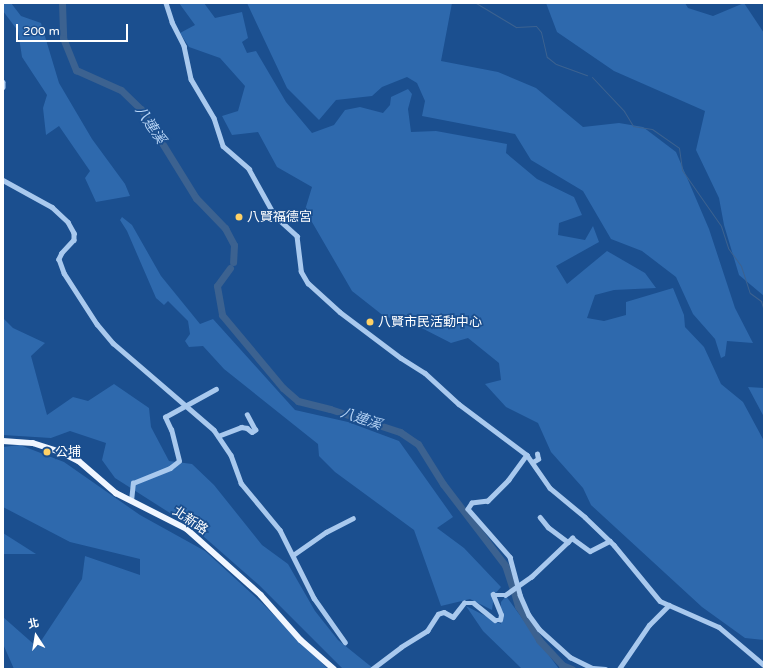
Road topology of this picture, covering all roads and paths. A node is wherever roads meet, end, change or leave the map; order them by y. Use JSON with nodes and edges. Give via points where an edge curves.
{"nodes":[{"id":1,"x":166,"y":3,"type":"edge"},
{"id":2,"x":3,"y":82,"type":"edge"},
{"id":3,"x":3,"y":87,"type":"edge"},
{"id":4,"x":3,"y":180,"type":"edge"},
{"id":5,"x":216,"y":389,"type":"dead end"},
{"id":6,"x":186,"y":407,"type":"junction"},
{"id":7,"x":247,"y":415,"type":"dead end"},
{"id":8,"x":218,"y":436,"type":"junction"},
{"id":9,"x":3,"y":441,"type":"edge"},
{"id":10,"x":537,"y":454,"type":"dead end"},
{"id":11,"x":527,"y":456,"type":"junction"},
{"id":12,"x":533,"y":462,"type":"junction"},
{"id":13,"x":131,"y":500,"type":"junction"},
{"id":14,"x":540,"y":517,"type":"dead end"},
{"id":15,"x":352,"y":518,"type":"dead end"},
{"id":16,"x":610,"y":541,"type":"junction"},
{"id":17,"x":568,"y":542,"type":"junction"},
{"id":18,"x":293,"y":555,"type":"junction"},
{"id":19,"x":517,"y":584,"type":"junction"},
{"id":20,"x":669,"y":605,"type":"junction"},
{"id":21,"x":345,"y":642,"type":"dead end"},
{"id":22,"x":764,"y":665,"type":"edge"},
{"id":23,"x":334,"y":669,"type":"edge"},
{"id":24,"x":372,"y":669,"type":"edge"},
{"id":25,"x":604,"y":669,"type":"edge"},
{"id":26,"x":619,"y":669,"type":"edge"}],
"edges":[{"from":1,"to":11,"type":"street","via":[[184,46],[191,79],[214,118],[223,146],[249,170],[275,216],[297,236],[301,271],[308,283],[340,312],[425,373],[441,389]]},
{"from":2,"to":3,"type":"street"},
{"from":4,"to":6,"type":"street","via":[[52,207],[68,222],[74,233],[74,240],[59,260],[64,273],[113,343]]},
{"from":5,"to":6,"type":"street"},
{"from":6,"to":8,"type":"street"},
{"from":6,"to":13,"type":"street","via":[[165,417],[179,461],[170,468],[133,483]]},
{"from":7,"to":8,"type":"street","via":[[255,430],[252,432],[241,427]]},
{"from":8,"to":18,"type":"street","via":[[231,455],[241,483],[280,530]]},
{"from":9,"to":13,"type":"main road","name":"北新路","via":[[33,443],[61,452],[79,461],[116,493]]},
{"from":10,"to":12,"type":"street","via":[[538,459]]},
{"from":11,"to":12,"type":"street"},
{"from":11,"to":19,"type":"street","via":[[509,480],[488,501],[468,506],[510,557]]},
{"from":12,"to":16,"type":"street","via":[[550,488],[586,516]]},
{"from":13,"to":23,"type":"main road","name":"北新路","via":[[174,521],[200,539],[261,595],[301,640]]},
{"from":14,"to":17,"type":"street"},
{"from":15,"to":18,"type":"street"},
{"from":16,"to":17,"type":"street","via":[[590,551],[578,540],[572,538]]},
{"from":16,"to":20,"type":"street","via":[[654,594]]},
{"from":17,"to":19,"type":"street","via":[[531,577]]},
{"from":18,"to":21,"type":"street","via":[[314,598]]},
{"from":19,"to":24,"type":"street","via":[[505,594],[493,595],[501,615],[500,620],[495,620],[474,603],[464,603],[453,617],[444,612],[438,614],[427,631]]},
{"from":19,"to":25,"type":"street","via":[[529,615],[560,650],[593,668]]},
{"from":20,"to":22,"type":"street","via":[[719,627]]},
{"from":20,"to":26,"type":"street","via":[[649,625]]}]}
